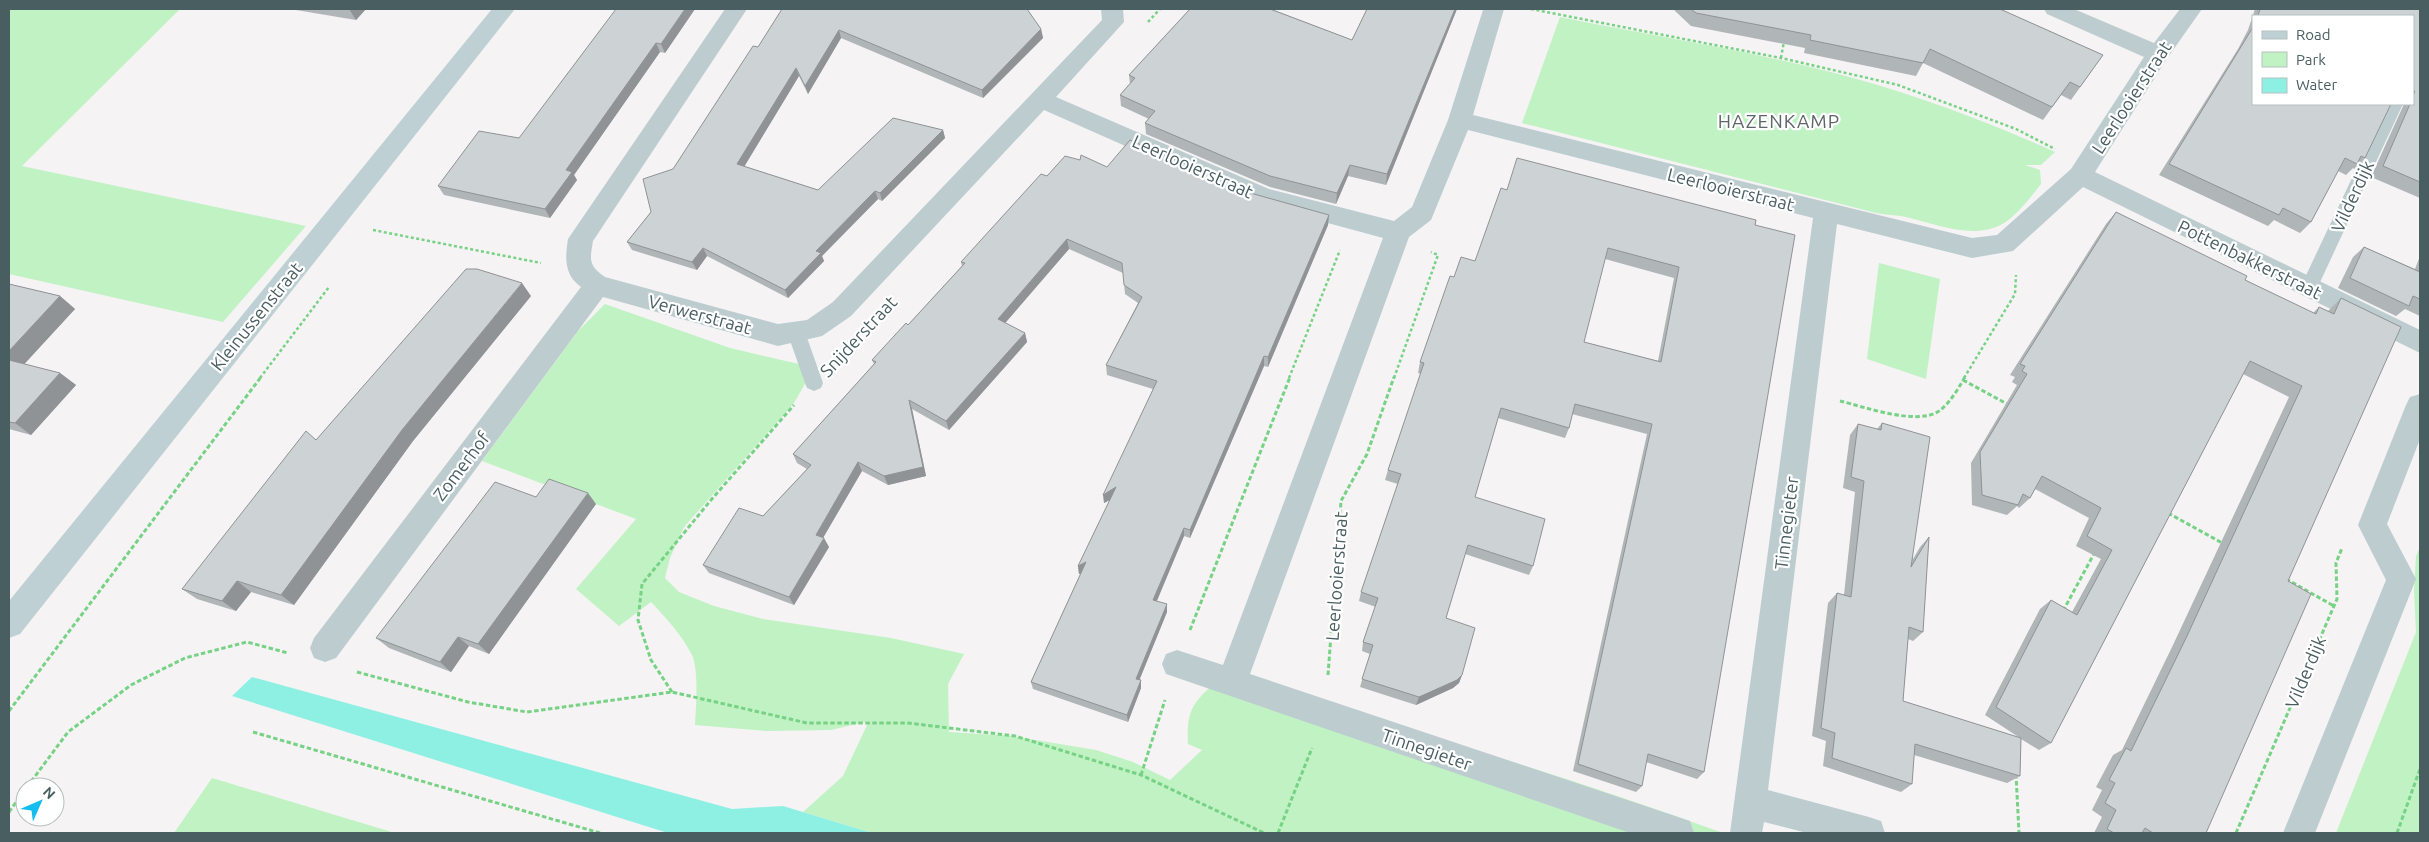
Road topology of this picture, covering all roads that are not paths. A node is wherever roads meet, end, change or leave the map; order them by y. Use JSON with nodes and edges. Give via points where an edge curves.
{"nodes":[{"id":1,"x":504,"y":9,"type":"edge"},
{"id":2,"x":736,"y":9,"type":"edge"},
{"id":3,"x":1112,"y":9,"type":"edge"},
{"id":4,"x":2056,"y":9,"type":"edge"},
{"id":5,"x":2191,"y":9,"type":"edge"},
{"id":6,"x":1494,"y":10,"type":"edge"},
{"id":7,"x":2158,"y":54,"type":"junction"},
{"id":8,"x":1040,"y":99,"type":"junction"},
{"id":9,"x":2395,"y":105,"type":"edge"},
{"id":10,"x":1460,"y":120,"type":"junction"},
{"id":11,"x":2083,"y":171,"type":"junction"},
{"id":12,"x":1826,"y":213,"type":"junction"},
{"id":13,"x":1398,"y":232,"type":"junction"},
{"id":14,"x":597,"y":285,"type":"junction"},
{"id":15,"x":2309,"y":288,"type":"junction"},
{"id":16,"x":796,"y":332,"type":"junction"},
{"id":17,"x":2420,"y":342,"type":"edge"},
{"id":18,"x":814,"y":382,"type":"road end"},
{"id":19,"x":2420,"y":404,"type":"edge"},
{"id":20,"x":9,"y":624,"type":"edge"},
{"id":21,"x":325,"y":648,"type":"dead end"},
{"id":22,"x":1177,"y":664,"type":"road end"},
{"id":23,"x":1232,"y":682,"type":"junction"},
{"id":24,"x":1750,"y":802,"type":"junction"},
{"id":25,"x":1678,"y":833,"type":"edge"},
{"id":26,"x":1746,"y":833,"type":"edge"},
{"id":27,"x":1869,"y":833,"type":"edge"},
{"id":28,"x":2299,"y":833,"type":"edge"}],
"edges":[{"from":1,"to":20,"type":"street","name":"Kleinussenstraat"},
{"from":2,"to":14,"type":"street","via":[[581,240],[578,258],[582,274]]},
{"from":3,"to":8,"type":"street","via":[[1113,22]]},
{"from":4,"to":7,"type":"street"},
{"from":5,"to":7,"type":"street","name":"Leerlooierstraat"},
{"from":6,"to":10,"type":"street"},
{"from":7,"to":11,"type":"street","name":"Leerlooierstraat"},
{"from":8,"to":13,"type":"street","name":"Leerlooierstraat","via":[[1263,197]]},
{"from":8,"to":16,"type":"street","name":"Verwerstraat","via":[[842,309],[813,329]]},
{"from":9,"to":15,"type":"lane","name":"Vilderdijk"},
{"from":10,"to":12,"type":"street","name":"Leerlooierstraat"},
{"from":10,"to":13,"type":"street","via":[[1422,213]]},
{"from":11,"to":12,"type":"street","name":"Leerlooierstraat","via":[[2004,244],[1972,248]]},
{"from":11,"to":15,"type":"street","name":"Pottenbakkerstraat"},
{"from":12,"to":24,"type":"street","name":"Tinnegieter"},
{"from":13,"to":23,"type":"street"},
{"from":14,"to":16,"type":"street","name":"Verwerstraat","via":[[778,335]]},
{"from":14,"to":21,"type":"street","name":"Zomerhof"},
{"from":15,"to":17,"type":"street","name":"Pottenbakkerstraat"},
{"from":16,"to":18,"type":"lane"},
{"from":19,"to":28,"type":"street","via":[[2372,525],[2401,579]]},
{"from":22,"to":23,"type":"street","name":"Tinnegieter"},
{"from":23,"to":25,"type":"street","name":"Tinnegieter"},
{"from":24,"to":26,"type":"street","name":"Tinnegieter"},
{"from":24,"to":27,"type":"street"}]}
